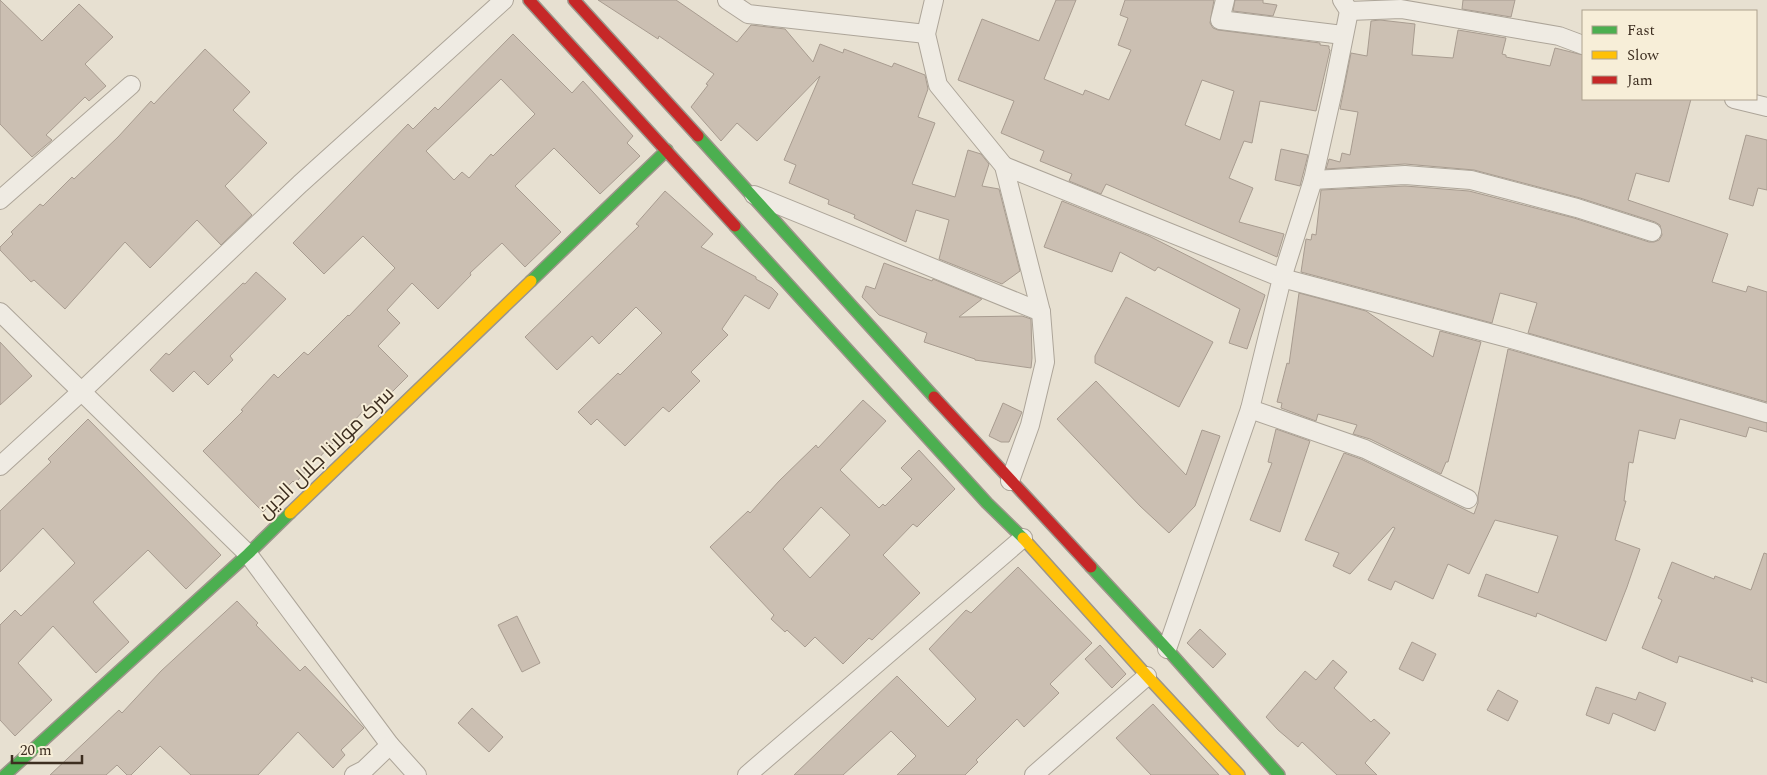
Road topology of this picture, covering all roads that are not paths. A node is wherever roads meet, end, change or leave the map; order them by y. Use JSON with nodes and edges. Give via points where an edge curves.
{"nodes":[{"id":1,"x":504,"y":0,"type":"edge"},
{"id":2,"x":529,"y":0,"type":"edge"},
{"id":3,"x":574,"y":0,"type":"edge"},
{"id":4,"x":728,"y":0,"type":"edge"},
{"id":5,"x":934,"y":0,"type":"edge"},
{"id":6,"x":1225,"y":0,"type":"edge"},
{"id":7,"x":1346,"y":6,"type":"edge"},
{"id":8,"x":926,"y":34,"type":"junction"},
{"id":9,"x":1343,"y":35,"type":"junction"},
{"id":10,"x":1582,"y":44,"type":"edge"},
{"id":11,"x":131,"y":85,"type":"dead end"},
{"id":12,"x":1738,"y":100,"type":"edge"},
{"id":13,"x":1767,"y":108,"type":"edge"},
{"id":14,"x":667,"y":150,"type":"junction"},
{"id":15,"x":1004,"y":166,"type":"junction"},
{"id":16,"x":1312,"y":180,"type":"junction"},
{"id":17,"x":750,"y":193,"type":"junction"},
{"id":18,"x":0,"y":200,"type":"edge"},
{"id":19,"x":1652,"y":232,"type":"dead end"},
{"id":20,"x":1282,"y":278,"type":"junction"},
{"id":21,"x":0,"y":312,"type":"edge"},
{"id":22,"x":1041,"y":312,"type":"junction"},
{"id":23,"x":82,"y":391,"type":"junction"},
{"id":24,"x":1250,"y":410,"type":"junction"},
{"id":25,"x":1767,"y":413,"type":"edge"},
{"id":26,"x":0,"y":466,"type":"edge"},
{"id":27,"x":1010,"y":481,"type":"junction"},
{"id":28,"x":1468,"y":499,"type":"dead end"},
{"id":29,"x":1023,"y":538,"type":"junction"},
{"id":30,"x":248,"y":554,"type":"junction"},
{"id":31,"x":1167,"y":649,"type":"junction"},
{"id":32,"x":1147,"y":676,"type":"junction"},
{"id":33,"x":390,"y":745,"type":"junction"},
{"id":34,"x":360,"y":773,"type":"edge"},
{"id":35,"x":5,"y":775,"type":"edge"},
{"id":36,"x":417,"y":775,"type":"edge"},
{"id":37,"x":747,"y":775,"type":"edge"},
{"id":38,"x":1034,"y":775,"type":"edge"},
{"id":39,"x":1239,"y":775,"type":"edge"},
{"id":40,"x":1279,"y":775,"type":"edge"}],
"edges":[{"from":1,"to":23,"type":"street","via":[[300,184]]},
{"from":2,"to":14,"type":"main road"},
{"from":3,"to":17,"type":"main road","via":[[726,174]]},
{"from":4,"to":8,"type":"street","via":[[748,14]]},
{"from":5,"to":8,"type":"street"},
{"from":6,"to":9,"type":"street","via":[[1220,20]]},
{"from":7,"to":9,"type":"street"},
{"from":7,"to":10,"type":"street","via":[[1401,9],[1559,36]]},
{"from":8,"to":15,"type":"street","via":[[938,85]]},
{"from":9,"to":16,"type":"street"},
{"from":11,"to":18,"type":"street"},
{"from":12,"to":13,"type":"street"},
{"from":14,"to":29,"type":"main road","via":[[708,189],[987,503]]},
{"from":14,"to":30,"type":"main road","name":"سرک مولانا جلال الدین"},
{"from":15,"to":20,"type":"street"},
{"from":15,"to":22,"type":"street"},
{"from":16,"to":19,"type":"street","via":[[1405,175],[1471,180]]},
{"from":16,"to":20,"type":"street"},
{"from":17,"to":22,"type":"street"},
{"from":17,"to":27,"type":"main road","via":[[767,219]]},
{"from":20,"to":24,"type":"street"},
{"from":20,"to":25,"type":"street","via":[[1508,338]]},
{"from":21,"to":23,"type":"street"},
{"from":22,"to":27,"type":"street","via":[[1045,362],[1030,425]]},
{"from":23,"to":26,"type":"street"},
{"from":23,"to":30,"type":"street"},
{"from":24,"to":28,"type":"street","via":[[1365,449]]},
{"from":24,"to":31,"type":"street"},
{"from":27,"to":31,"type":"main road"},
{"from":29,"to":32,"type":"main road"},
{"from":29,"to":37,"type":"street"},
{"from":30,"to":33,"type":"street"},
{"from":30,"to":35,"type":"main road","name":"سرک مولانا جلال الدین"},
{"from":31,"to":40,"type":"main road"},
{"from":32,"to":38,"type":"street"},
{"from":32,"to":39,"type":"main road"},
{"from":33,"to":34,"type":"street"},
{"from":33,"to":36,"type":"street"}]}
